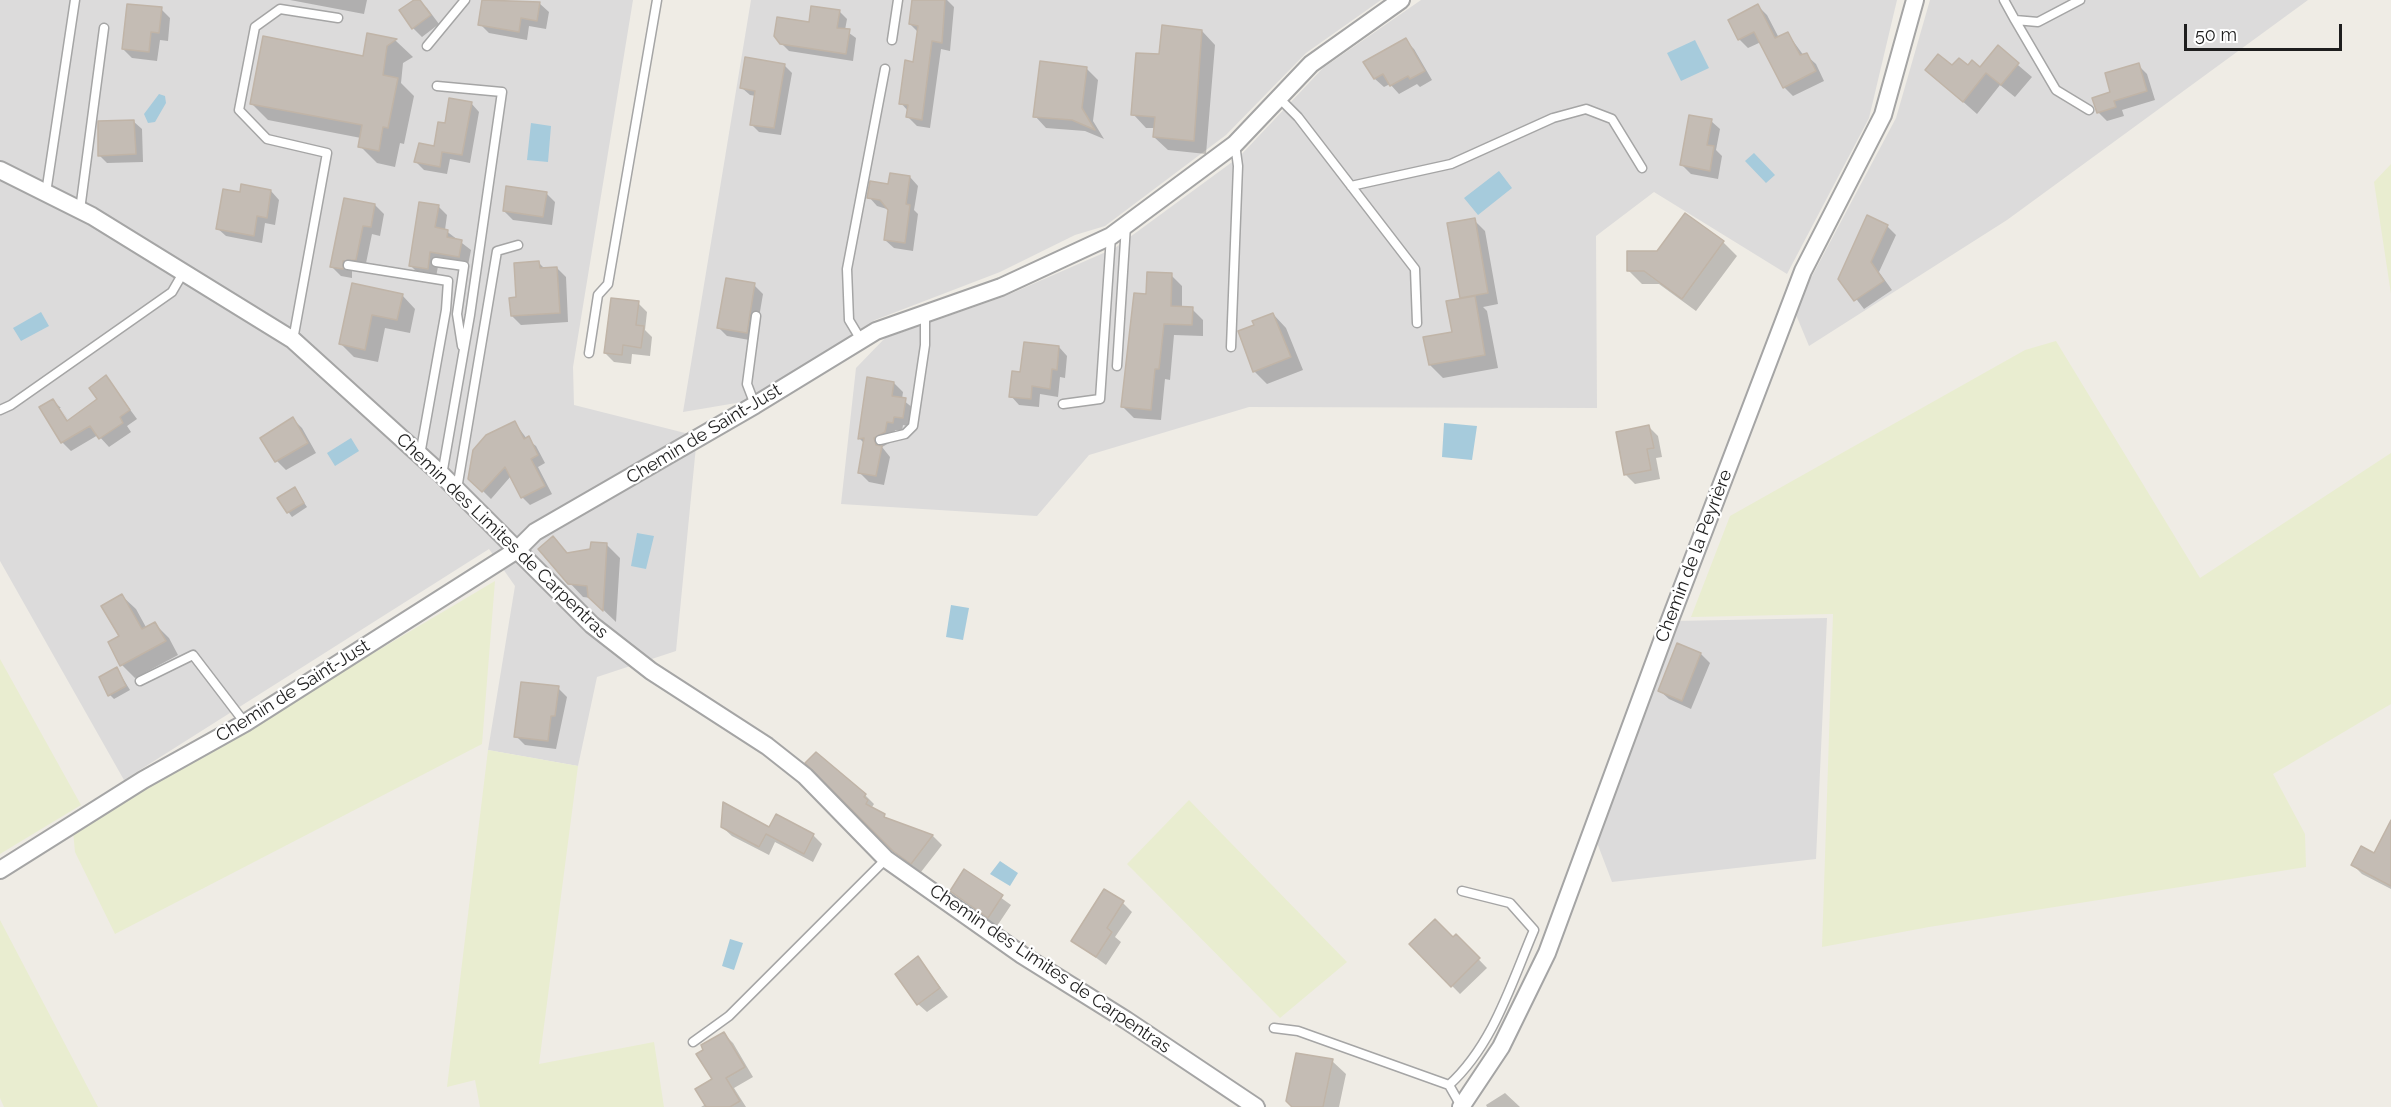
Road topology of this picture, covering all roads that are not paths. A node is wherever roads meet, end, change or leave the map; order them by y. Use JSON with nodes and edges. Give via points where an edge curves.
{"nodes":[{"id":1,"x":75,"y":0,"type":"edge"},
{"id":2,"x":465,"y":0,"type":"edge"},
{"id":3,"x":657,"y":0,"type":"edge"},
{"id":4,"x":898,"y":0,"type":"edge"},
{"id":5,"x":1401,"y":0,"type":"edge"},
{"id":6,"x":1915,"y":0,"type":"edge"},
{"id":7,"x":2004,"y":0,"type":"edge"},
{"id":8,"x":2080,"y":0,"type":"edge"},
{"id":9,"x":338,"y":18,"type":"dead end"},
{"id":10,"x":2015,"y":20,"type":"junction"},
{"id":11,"x":104,"y":28,"type":"dead end"},
{"id":12,"x":892,"y":40,"type":"dead end"},
{"id":13,"x":426,"y":46,"type":"dead end"},
{"id":14,"x":885,"y":69,"type":"dead end"},
{"id":15,"x":437,"y":86,"type":"dead end"},
{"id":16,"x":1279,"y":98,"type":"junction"},
{"id":17,"x":2089,"y":110,"type":"dead end"},
{"id":18,"x":1235,"y":144,"type":"junction"},
{"id":19,"x":1642,"y":168,"type":"dead end"},
{"id":20,"x":0,"y":170,"type":"edge"},
{"id":21,"x":1352,"y":186,"type":"junction"},
{"id":22,"x":46,"y":193,"type":"junction"},
{"id":23,"x":80,"y":210,"type":"junction"},
{"id":24,"x":1126,"y":224,"type":"junction"},
{"id":25,"x":1111,"y":236,"type":"junction"},
{"id":26,"x":518,"y":245,"type":"dead end"},
{"id":27,"x":436,"y":262,"type":"dead end"},
{"id":28,"x":348,"y":265,"type":"dead end"},
{"id":29,"x":183,"y":273,"type":"junction"},
{"id":30,"x":925,"y":313,"type":"junction"},
{"id":31,"x":756,"y":316,"type":"dead end"},
{"id":32,"x":1417,"y":323,"type":"dead end"},
{"id":33,"x":292,"y":340,"type":"junction"},
{"id":34,"x":861,"y":340,"type":"junction"},
{"id":35,"x":1230,"y":347,"type":"dead end"},
{"id":36,"x":463,"y":353,"type":"junction"},
{"id":37,"x":589,"y":353,"type":"dead end"},
{"id":38,"x":1117,"y":366,"type":"dead end"},
{"id":39,"x":1063,"y":404,"type":"dead end"},
{"id":40,"x":755,"y":405,"type":"junction"},
{"id":41,"x":0,"y":410,"type":"edge"},
{"id":42,"x":880,"y":440,"type":"dead end"},
{"id":43,"x":420,"y":455,"type":"junction"},
{"id":44,"x":442,"y":476,"type":"junction"},
{"id":45,"x":456,"y":489,"type":"junction"},
{"id":46,"x":518,"y":550,"type":"junction"},
{"id":47,"x":140,"y":681,"type":"dead end"},
{"id":48,"x":245,"y":723,"type":"junction"},
{"id":49,"x":886,"y":859,"type":"junction"},
{"id":50,"x":0,"y":870,"type":"edge"},
{"id":51,"x":1462,"y":891,"type":"dead end"},
{"id":52,"x":1274,"y":1028,"type":"dead end"},
{"id":53,"x":693,"y":1042,"type":"dead end"},
{"id":54,"x":1449,"y":1085,"type":"junction"},
{"id":55,"x":1256,"y":1107,"type":"edge"},
{"id":56,"x":1461,"y":1107,"type":"edge"}],
"edges":[{"from":1,"to":22,"type":"lane"},
{"from":2,"to":13,"type":"lane"},
{"from":3,"to":37,"type":"lane","via":[[608,284],[598,295]]},
{"from":4,"to":12,"type":"lane"},
{"from":5,"to":16,"type":"street","name":"Chemin de Saint-Just","via":[[1311,64]]},
{"from":6,"to":56,"type":"street","name":"Chemin de la Peyrière","via":[[1883,115],[1803,271],[1547,953],[1501,1047]]},
{"from":7,"to":10,"type":"lane"},
{"from":8,"to":10,"type":"lane","via":[[2038,22]]},
{"from":9,"to":33,"type":"lane","via":[[280,9],[255,27],[239,110],[267,139],[327,153]]},
{"from":10,"to":17,"type":"lane","via":[[2056,90]]},
{"from":11,"to":23,"type":"lane"},
{"from":14,"to":34,"type":"lane","via":[[847,269],[849,320]]},
{"from":15,"to":36,"type":"lane","via":[[502,92]]},
{"from":16,"to":18,"type":"street","name":"Chemin de Saint-Just"},
{"from":16,"to":21,"type":"lane"},
{"from":18,"to":24,"type":"street","name":"Chemin de Saint-Just"},
{"from":18,"to":35,"type":"lane","via":[[1238,166]]},
{"from":19,"to":21,"type":"lane","via":[[1612,119],[1586,109],[1553,118],[1451,164]]},
{"from":20,"to":22,"type":"street","name":"Chemin des Limites de Carpentras"},
{"from":21,"to":32,"type":"lane","via":[[1415,269]]},
{"from":22,"to":23,"type":"street","name":"Chemin des Limites de Carpentras"},
{"from":23,"to":29,"type":"street","name":"Chemin des Limites de Carpentras"},
{"from":24,"to":25,"type":"street","name":"Chemin de Saint-Just"},
{"from":24,"to":38,"type":"lane"},
{"from":25,"to":30,"type":"street","name":"Chemin de Saint-Just","via":[[1001,287]]},
{"from":25,"to":39,"type":"lane","via":[[1100,399]]},
{"from":26,"to":45,"type":"lane","via":[[497,251]]},
{"from":27,"to":36,"type":"lane","via":[[464,266],[457,314]]},
{"from":28,"to":43,"type":"lane","via":[[448,281]]},
{"from":29,"to":33,"type":"street","name":"Chemin des Limites de Carpentras"},
{"from":29,"to":41,"type":"lane","via":[[172,292]]},
{"from":30,"to":34,"type":"street","name":"Chemin de Saint-Just"},
{"from":30,"to":42,"type":"lane","via":[[925,345],[913,426],[905,434]]},
{"from":31,"to":40,"type":"lane","via":[[747,384]]},
{"from":33,"to":43,"type":"street","name":"Chemin des Limites de Carpentras"},
{"from":34,"to":40,"type":"street","name":"Chemin de Saint-Just"},
{"from":36,"to":44,"type":"lane"},
{"from":40,"to":46,"type":"street","name":"Chemin de Saint-Just","via":[[535,532]]},
{"from":43,"to":44,"type":"street","name":"Chemin des Limites de Carpentras"},
{"from":44,"to":45,"type":"street","name":"Chemin des Limites de Carpentras"},
{"from":45,"to":46,"type":"street","name":"Chemin des Limites de Carpentras"},
{"from":46,"to":48,"type":"street","name":"Chemin de Saint-Just"},
{"from":46,"to":49,"type":"street","name":"Chemin des Limites de Carpentras","via":[[600,632],[805,776]]},
{"from":47,"to":48,"type":"lane","via":[[193,655]]},
{"from":48,"to":50,"type":"street","name":"Chemin de Saint-Just","via":[[143,780]]},
{"from":49,"to":53,"type":"lane","via":[[729,1016]]},
{"from":49,"to":55,"type":"street","name":"Chemin des Limites de Carpentras","via":[[1022,955]]},
{"from":51,"to":54,"type":"lane","via":[[1510,903],[1534,930],[1488,1035],[1467,1069]]},
{"from":52,"to":54,"type":"lane","via":[[1298,1031]]},
{"from":54,"to":56,"type":"lane"}]}
